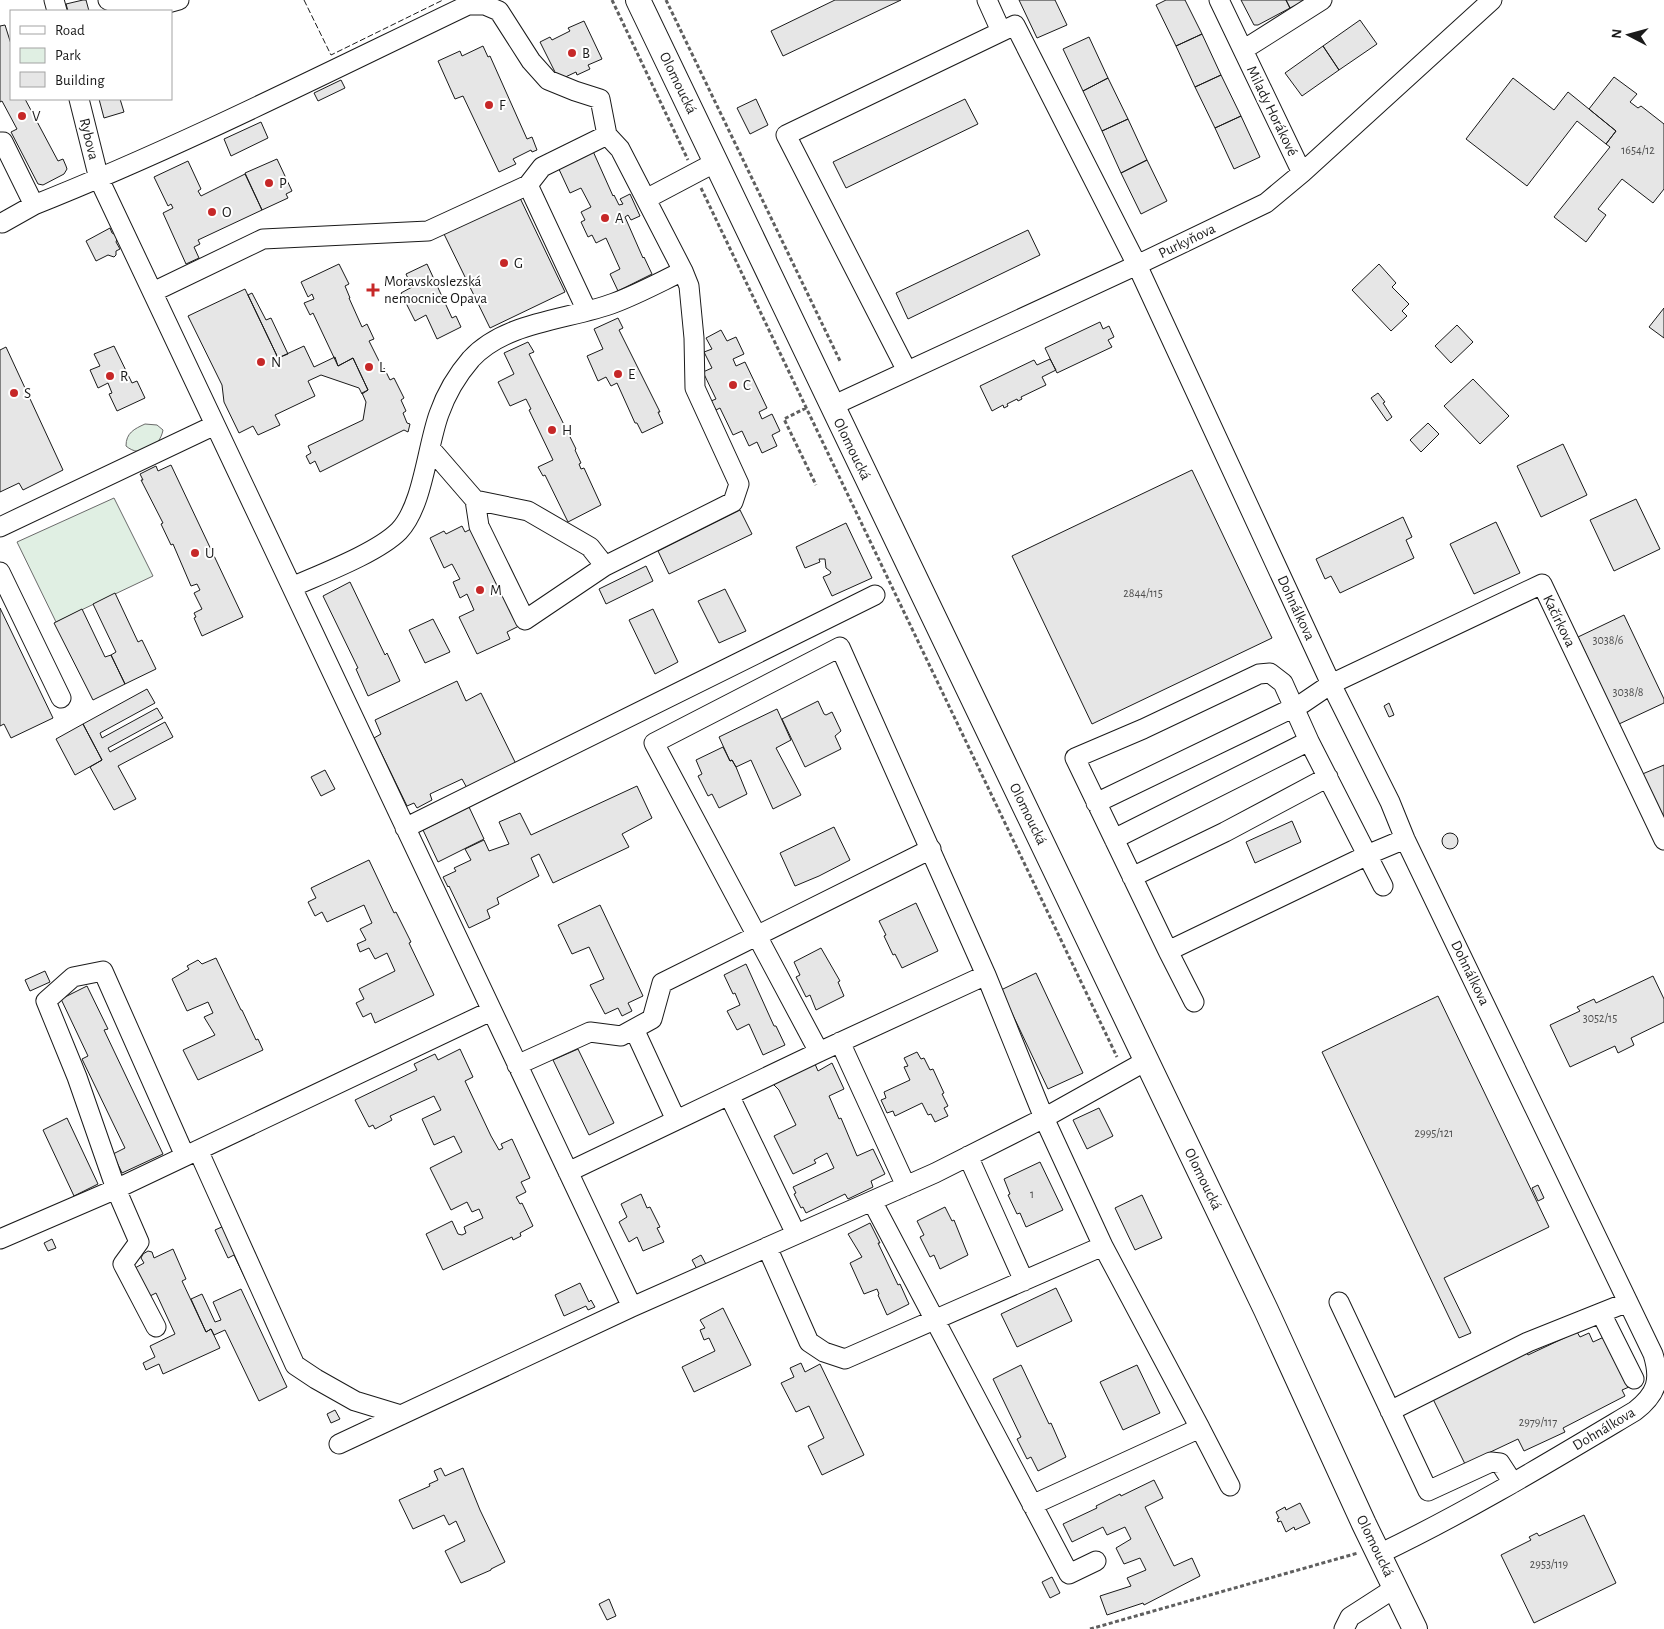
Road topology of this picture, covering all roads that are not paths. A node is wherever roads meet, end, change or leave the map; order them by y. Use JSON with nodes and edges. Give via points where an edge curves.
{"nodes":[{"id":1,"x":108,"y":0,"type":"edge"},
{"id":2,"x":638,"y":0,"type":"edge"},
{"id":3,"x":987,"y":0,"type":"edge"},
{"id":4,"x":1219,"y":0,"type":"edge"},
{"id":5,"x":1322,"y":0,"type":"edge"},
{"id":6,"x":1492,"y":0,"type":"edge"},
{"id":7,"x":170,"y":1,"type":"edge"},
{"id":8,"x":1001,"y":31,"type":"junction"},
{"id":9,"x":1243,"y":50,"type":"junction"},
{"id":10,"x":79,"y":100,"type":"edge"},
{"id":11,"x":607,"y":136,"type":"junction"},
{"id":12,"x":0,"y":142,"type":"edge"},
{"id":13,"x":716,"y":162,"type":"junction"},
{"id":14,"x":1302,"y":173,"type":"junction"},
{"id":15,"x":100,"y":179,"type":"junction"},
{"id":16,"x":528,"y":185,"type":"junction"},
{"id":17,"x":646,"y":199,"type":"junction"},
{"id":18,"x":34,"y":205,"type":"junction"},
{"id":19,"x":0,"y":226,"type":"edge"},
{"id":20,"x":1137,"y":265,"type":"junction"},
{"id":21,"x":683,"y":271,"type":"junction"},
{"id":22,"x":153,"y":292,"type":"junction"},
{"id":23,"x":587,"y":311,"type":"junction"},
{"id":24,"x":907,"y":371,"type":"junction"},
{"id":25,"x":832,"y":406,"type":"junction"},
{"id":26,"x":215,"y":425,"type":"junction"},
{"id":27,"x":430,"y":448,"type":"junction"},
{"id":28,"x":475,"y":500,"type":"junction"},
{"id":29,"x":0,"y":527,"type":"edge"},
{"id":30,"x":605,"y":566,"type":"junction"},
{"id":31,"x":0,"y":572,"type":"edge"},
{"id":32,"x":292,"y":587,"type":"junction"},
{"id":33,"x":875,"y":595,"type":"dead end"},
{"id":34,"x":1331,"y":684,"type":"junction"},
{"id":35,"x":60,"y":698,"type":"dead end"},
{"id":36,"x":1294,"y":708,"type":"junction"},
{"id":37,"x":1310,"y":741,"type":"junction"},
{"id":38,"x":1328,"y":778,"type":"junction"},
{"id":39,"x":1096,"y":803,"type":"junction"},
{"id":40,"x":405,"y":828,"type":"junction"},
{"id":41,"x":1114,"y":840,"type":"junction"},
{"id":42,"x":1405,"y":840,"type":"junction"},
{"id":43,"x":1664,"y":840,"type":"edge"},
{"id":44,"x":931,"y":850,"type":"junction"},
{"id":45,"x":1367,"y":856,"type":"junction"},
{"id":46,"x":1132,"y":877,"type":"junction"},
{"id":47,"x":1383,"y":886,"type":"dead end"},
{"id":48,"x":758,"y":937,"type":"junction"},
{"id":49,"x":1168,"y":952,"type":"junction"},
{"id":50,"x":986,"y":975,"type":"junction"},
{"id":51,"x":1194,"y":1002,"type":"dead end"},
{"id":52,"x":491,"y":1011,"type":"junction"},
{"id":53,"x":634,"y":1029,"type":"junction"},
{"id":54,"x":840,"y":1042,"type":"junction"},
{"id":55,"x":819,"y":1052,"type":"junction"},
{"id":56,"x":1146,"y":1060,"type":"junction"},
{"id":57,"x":517,"y":1064,"type":"junction"},
{"id":58,"x":729,"y":1095,"type":"junction"},
{"id":59,"x":1044,"y":1118,"type":"junction"},
{"id":60,"x":676,"y":1120,"type":"junction"},
{"id":61,"x":192,"y":1153,"type":"junction"},
{"id":62,"x":968,"y":1156,"type":"junction"},
{"id":63,"x":568,"y":1172,"type":"junction"},
{"id":64,"x":906,"y":1186,"type":"junction"},
{"id":65,"x":116,"y":1189,"type":"junction"},
{"id":66,"x":872,"y":1201,"type":"junction"},
{"id":67,"x":796,"y":1234,"type":"junction"},
{"id":68,"x":0,"y":1240,"type":"edge"},
{"id":69,"x":1103,"y":1246,"type":"junction"},
{"id":70,"x":767,"y":1247,"type":"junction"},
{"id":71,"x":1024,"y":1280,"type":"junction"},
{"id":72,"x":1339,"y":1302,"type":"dead end"},
{"id":73,"x":1628,"y":1302,"type":"junction"},
{"id":74,"x":632,"y":1307,"type":"junction"},
{"id":75,"x":1601,"y":1314,"type":"junction"},
{"id":76,"x":935,"y":1320,"type":"junction"},
{"id":77,"x":156,"y":1327,"type":"dead end"},
{"id":78,"x":1634,"y":1379,"type":"dead end"},
{"id":79,"x":1390,"y":1411,"type":"junction"},
{"id":80,"x":401,"y":1415,"type":"junction"},
{"id":81,"x":1200,"y":1428,"type":"junction"},
{"id":82,"x":339,"y":1444,"type":"dead end"},
{"id":83,"x":1513,"y":1483,"type":"junction"},
{"id":84,"x":1230,"y":1486,"type":"dead end"},
{"id":85,"x":1032,"y":1505,"type":"junction"},
{"id":86,"x":1378,"y":1552,"type":"junction"},
{"id":87,"x":1096,"y":1561,"type":"dead end"},
{"id":88,"x":1395,"y":1588,"type":"junction"},
{"id":89,"x":1344,"y":1629,"type":"edge"},
{"id":90,"x":1415,"y":1629,"type":"edge"}],
"edges":[{"from":1,"to":7,"type":"street","via":[[137,9]]},
{"from":2,"to":13,"type":"main road","name":"Olomoucká"},
{"from":3,"to":8,"type":"street"},
{"from":4,"to":9,"type":"street","name":"Milady Horákové"},
{"from":5,"to":9,"type":"street","name":"Milady Horákové"},
{"from":6,"to":14,"type":"street","name":"Purkyňova"},
{"from":8,"to":20,"type":"street","via":[[1015,25]]},
{"from":8,"to":24,"type":"street","via":[[786,135]]},
{"from":9,"to":14,"type":"street","name":"Milady Horákové"},
{"from":10,"to":15,"type":"street","name":"Rybova"},
{"from":11,"to":15,"type":"street","via":[[600,99],[548,80],[499,11],[485,5],[468,5]]},
{"from":11,"to":16,"type":"street","via":[[542,167]]},
{"from":11,"to":17,"type":"street","via":[[620,149]]},
{"from":12,"to":18,"type":"street","via":[[3,142]]},
{"from":13,"to":17,"type":"street"},
{"from":13,"to":25,"type":"main road","name":"Olomoucká"},
{"from":14,"to":20,"type":"street","name":"Purkyňova","via":[[1266,203]]},
{"from":15,"to":18,"type":"street"},
{"from":15,"to":22,"type":"street","name":"Rybova"},
{"from":16,"to":22,"type":"street","via":[[428,231],[263,239]]},
{"from":16,"to":23,"type":"street"},
{"from":17,"to":21,"type":"street"},
{"from":18,"to":19,"type":"street"},
{"from":20,"to":24,"type":"street","name":"Purkyňova"},
{"from":20,"to":34,"type":"street","name":"Dohnálkova"},
{"from":21,"to":23,"type":"street"},
{"from":21,"to":30,"type":"street","via":[[689,286],[694,329],[695,388],[739,484],[733,502]]},
{"from":22,"to":26,"type":"street","name":"Rybova"},
{"from":23,"to":27,"type":"street","via":[[517,330],[493,341],[472,358],[454,381],[439,413]]},
{"from":24,"to":25,"type":"street","name":"Purkyňova"},
{"from":25,"to":56,"type":"main road","name":"Olomoucká"},
{"from":26,"to":29,"type":"street"},
{"from":26,"to":32,"type":"street","name":"Rybova"},
{"from":27,"to":28,"type":"street"},
{"from":27,"to":32,"type":"street","via":[[413,511],[398,531],[374,549]]},
{"from":28,"to":30,"type":"street","via":[[528,511],[590,547]]},
{"from":28,"to":30,"type":"street","via":[[479,526],[526,620]]},
{"from":31,"to":35,"type":"street"},
{"from":32,"to":40,"type":"street","name":"Rybova"},
{"from":33,"to":40,"type":"street"},
{"from":34,"to":36,"type":"street"},
{"from":34,"to":42,"type":"street","name":"Dohnálkova"},
{"from":34,"to":43,"type":"street","name":"Kačírkova","via":[[1542,584]]},
{"from":36,"to":37,"type":"street"},
{"from":36,"to":39,"type":"street"},
{"from":36,"to":39,"type":"street","via":[[1284,683],[1270,673],[1258,674],[1075,758]]},
{"from":37,"to":38,"type":"street"},
{"from":37,"to":41,"type":"street"},
{"from":38,"to":45,"type":"street"},
{"from":38,"to":46,"type":"street"},
{"from":39,"to":41,"type":"street"},
{"from":40,"to":52,"type":"street","name":"Rybova"},
{"from":41,"to":46,"type":"street"},
{"from":42,"to":45,"type":"street"},
{"from":42,"to":73,"type":"street","name":"Dohnálkova"},
{"from":44,"to":48,"type":"street"},
{"from":44,"to":48,"type":"street","via":[[840,647],[654,743]]},
{"from":44,"to":50,"type":"street"},
{"from":45,"to":47,"type":"street"},
{"from":45,"to":49,"type":"street"},
{"from":46,"to":49,"type":"street"},
{"from":48,"to":53,"type":"street","via":[[662,983],[652,1019]]},
{"from":48,"to":55,"type":"street"},
{"from":49,"to":51,"type":"street"},
{"from":50,"to":54,"type":"street"},
{"from":50,"to":59,"type":"street"},
{"from":52,"to":57,"type":"street","name":"Rybova"},
{"from":52,"to":61,"type":"street"},
{"from":53,"to":57,"type":"street","via":[[621,1036],[590,1032]]},
{"from":53,"to":60,"type":"street"},
{"from":54,"to":55,"type":"street"},
{"from":54,"to":64,"type":"street"},
{"from":55,"to":58,"type":"street"},
{"from":56,"to":59,"type":"street"},
{"from":56,"to":86,"type":"main road","name":"Olomoucká"},
{"from":57,"to":63,"type":"street","name":"Rybova"},
{"from":58,"to":60,"type":"street"},
{"from":58,"to":67,"type":"street"},
{"from":59,"to":62,"type":"street"},
{"from":59,"to":69,"type":"street"},
{"from":60,"to":63,"type":"street"},
{"from":61,"to":65,"type":"street"},
{"from":61,"to":65,"type":"street","via":[[103,971],[73,977],[46,1001],[77,1077]]},
{"from":61,"to":80,"type":"street","via":[[295,1364],[355,1401]]},
{"from":62,"to":64,"type":"street"},
{"from":62,"to":71,"type":"street"},
{"from":63,"to":74,"type":"street","name":"Rybova"},
{"from":64,"to":66,"type":"street"},
{"from":65,"to":68,"type":"street"},
{"from":65,"to":77,"type":"street","via":[[139,1242],[123,1264]]},
{"from":66,"to":67,"type":"street"},
{"from":66,"to":76,"type":"street"},
{"from":67,"to":70,"type":"street"},
{"from":69,"to":71,"type":"street"},
{"from":69,"to":81,"type":"street"},
{"from":70,"to":74,"type":"street"},
{"from":70,"to":76,"type":"street","via":[[810,1342],[824,1352],[845,1359]]},
{"from":71,"to":76,"type":"street"},
{"from":72,"to":79,"type":"street"},
{"from":73,"to":75,"type":"street"},
{"from":73,"to":83,"type":"street","name":"Dohnálkova","via":[[1656,1364],[1658,1376],[1652,1396],[1636,1411]]},
{"from":74,"to":80,"type":"street"},
{"from":75,"to":78,"type":"street"},
{"from":75,"to":79,"type":"street","via":[[1528,1342]]},
{"from":76,"to":85,"type":"street"},
{"from":79,"to":83,"type":"street","via":[[1428,1491],[1491,1462],[1500,1462]]},
{"from":80,"to":82,"type":"street"},
{"from":81,"to":84,"type":"street"},
{"from":81,"to":85,"type":"street"},
{"from":83,"to":86,"type":"street","name":"Dohnálkova","via":[[1410,1540]]},
{"from":85,"to":87,"type":"street","via":[[1069,1574]]},
{"from":86,"to":88,"type":"main road","name":"Olomoucká"},
{"from":88,"to":89,"type":"street","via":[[1350,1617]]},
{"from":88,"to":90,"type":"main road","name":"Olomoucká"}]}
